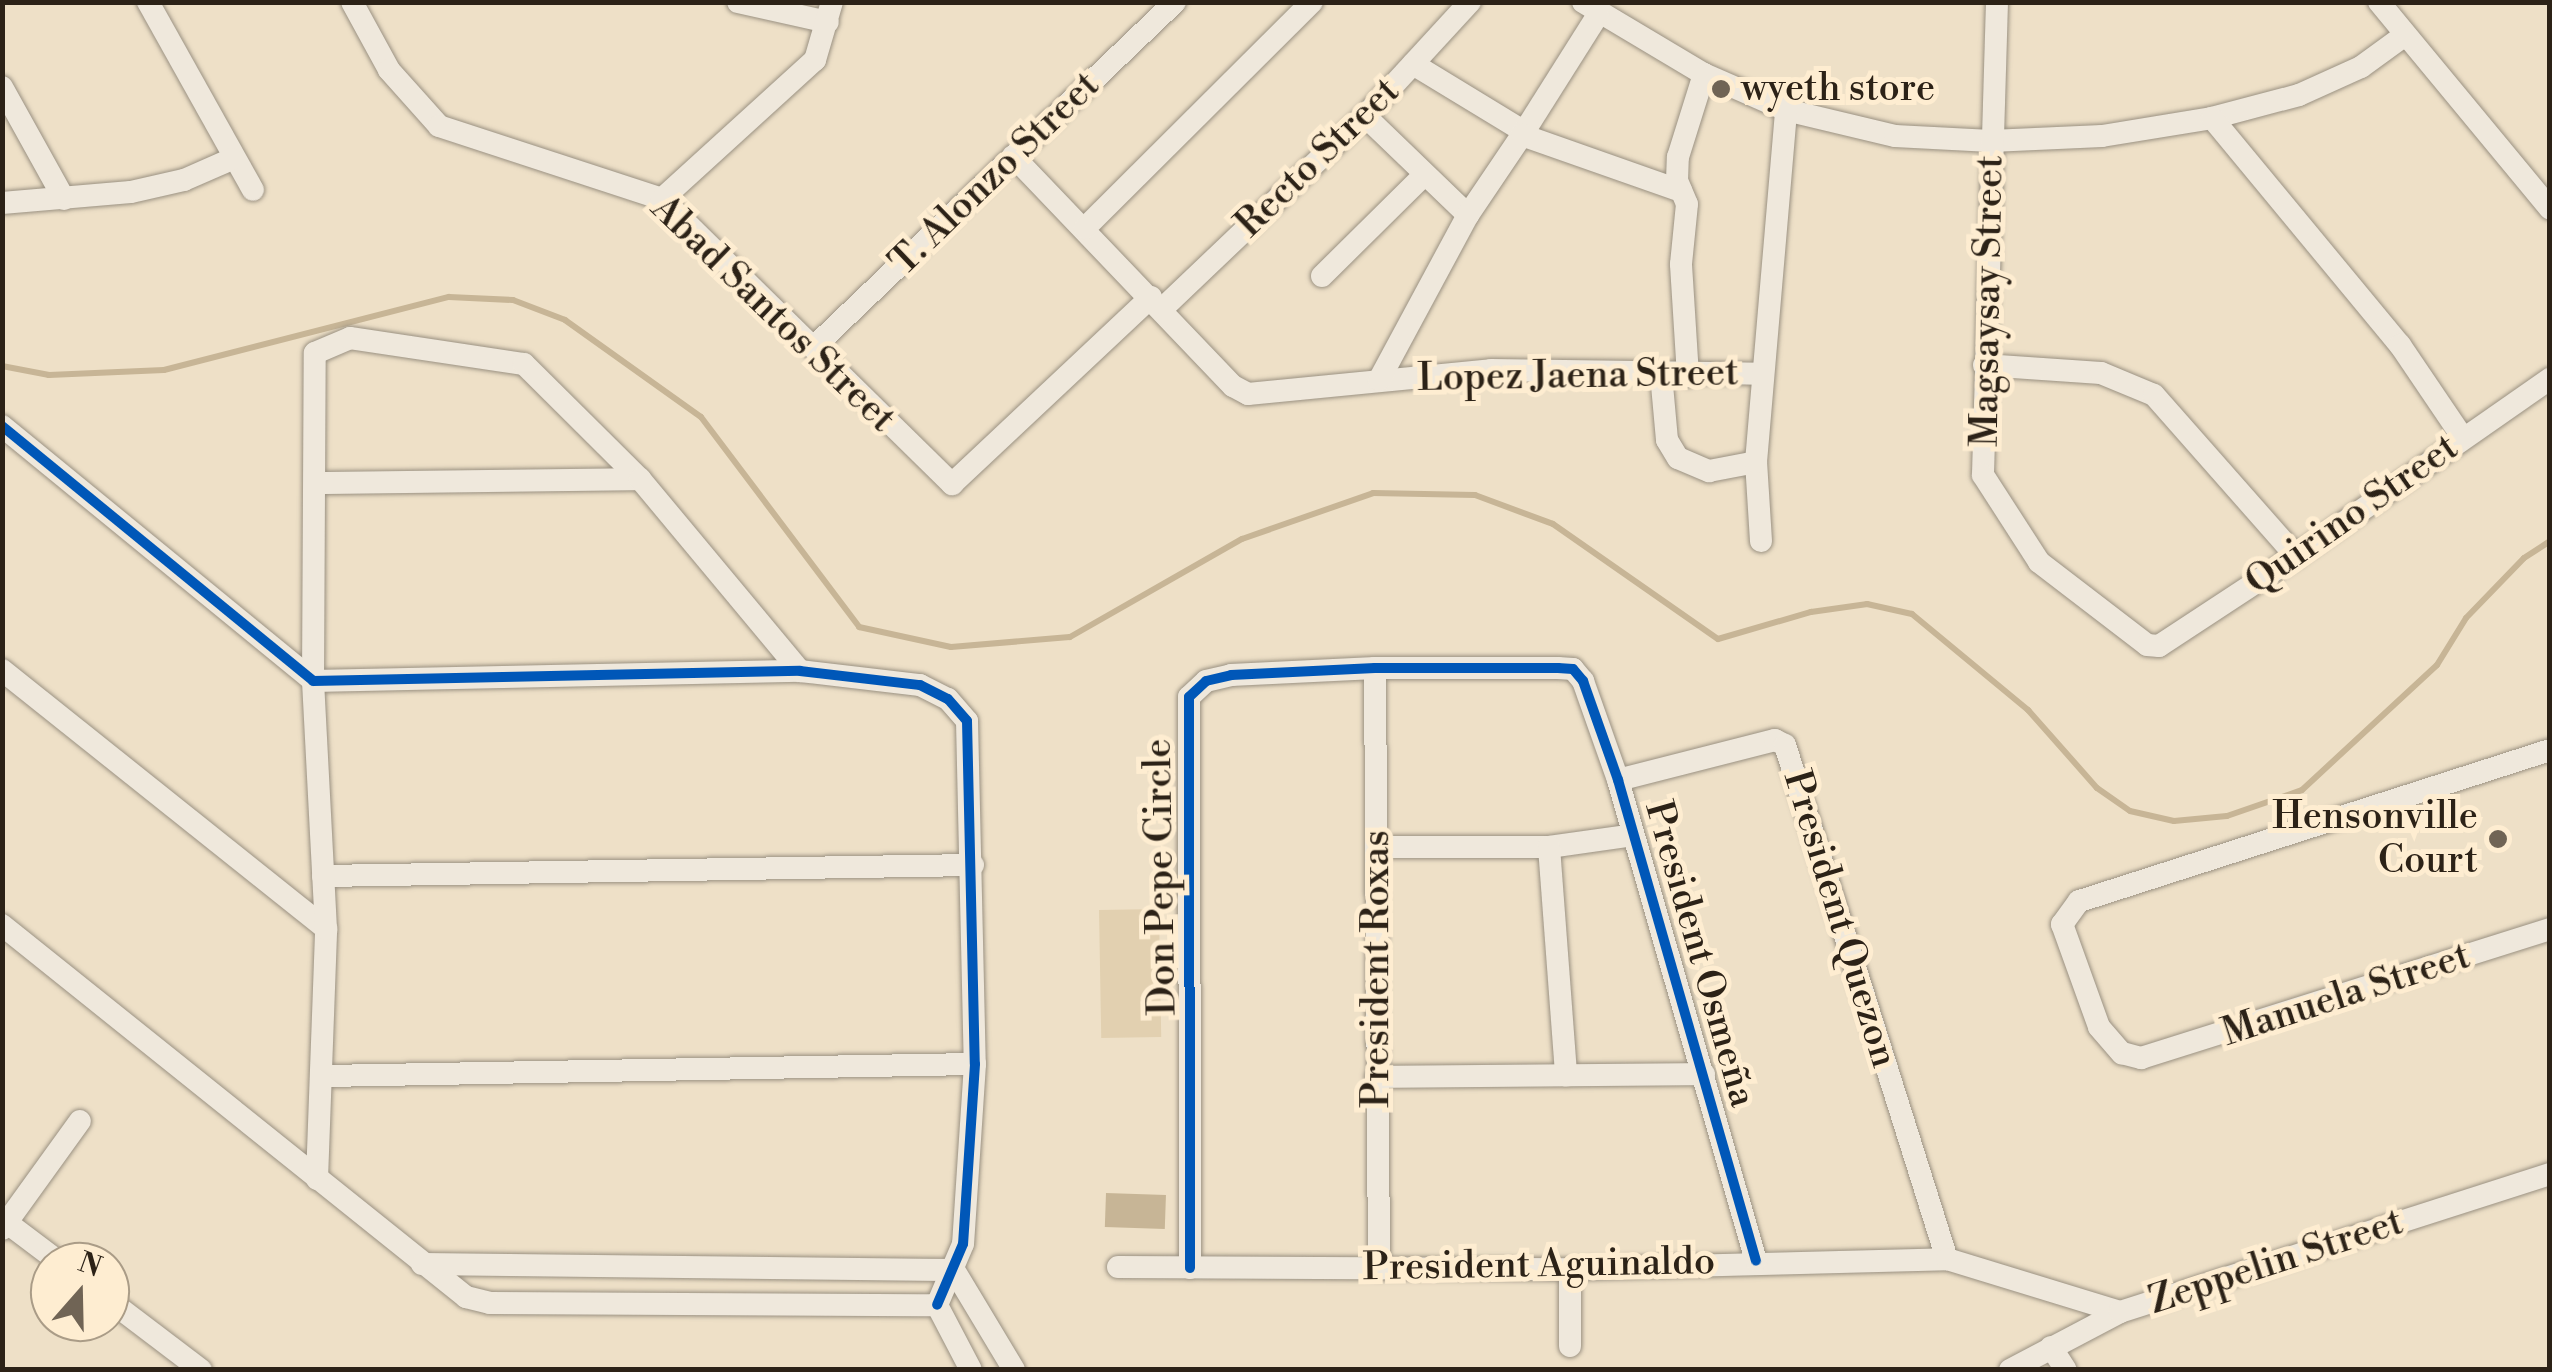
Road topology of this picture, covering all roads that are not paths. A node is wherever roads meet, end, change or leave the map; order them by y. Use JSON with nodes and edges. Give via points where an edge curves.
{"nodes":[{"id":1,"x":148,"y":2,"type":"edge"},
{"id":2,"x":352,"y":2,"type":"edge"},
{"id":3,"x":738,"y":2,"type":"edge"},
{"id":4,"x":1175,"y":2,"type":"edge"},
{"id":5,"x":1312,"y":2,"type":"edge"},
{"id":6,"x":1470,"y":2,"type":"edge"},
{"id":7,"x":1997,"y":2,"type":"edge"},
{"id":8,"x":2379,"y":2,"type":"edge"},
{"id":9,"x":1590,"y":8,"type":"edge"},
{"id":10,"x":830,"y":12,"type":"edge"},
{"id":11,"x":2404,"y":35,"type":"junction"},
{"id":12,"x":1413,"y":64,"type":"junction"},
{"id":13,"x":1704,"y":74,"type":"junction"},
{"id":14,"x":2,"y":86,"type":"edge"},
{"id":15,"x":1786,"y":110,"type":"junction"},
{"id":16,"x":1365,"y":116,"type":"junction"},
{"id":17,"x":2212,"y":118,"type":"junction"},
{"id":18,"x":1524,"y":133,"type":"junction"},
{"id":19,"x":1992,"y":141,"type":"junction"},
{"id":20,"x":1013,"y":156,"type":"junction"},
{"id":21,"x":232,"y":159,"type":"junction"},
{"id":22,"x":1424,"y":175,"type":"junction"},
{"id":23,"x":253,"y":190,"type":"dead end"},
{"id":24,"x":1681,"y":191,"type":"junction"},
{"id":25,"x":64,"y":199,"type":"junction"},
{"id":26,"x":662,"y":199,"type":"junction"},
{"id":27,"x":2,"y":203,"type":"edge"},
{"id":28,"x":2550,"y":209,"type":"edge"},
{"id":29,"x":1468,"y":215,"type":"junction"},
{"id":30,"x":1085,"y":228,"type":"junction"},
{"id":31,"x":1322,"y":276,"type":"dead end"},
{"id":32,"x":1156,"y":303,"type":"junction"},
{"id":33,"x":815,"y":346,"type":"junction"},
{"id":34,"x":1984,"y":365,"type":"junction"},
{"id":35,"x":1661,"y":374,"type":"junction"},
{"id":36,"x":1763,"y":374,"type":"junction"},
{"id":37,"x":1688,"y":376,"type":"junction"},
{"id":38,"x":2550,"y":379,"type":"edge"},
{"id":39,"x":1379,"y":380,"type":"junction"},
{"id":40,"x":2,"y":426,"type":"edge"},
{"id":41,"x":2463,"y":438,"type":"junction"},
{"id":42,"x":1756,"y":462,"type":"junction"},
{"id":43,"x":640,"y":479,"type":"junction"},
{"id":44,"x":316,"y":483,"type":"junction"},
{"id":45,"x":952,"y":484,"type":"joint"},
{"id":46,"x":1761,"y":541,"type":"dead end"},
{"id":47,"x":2296,"y":556,"type":"junction"},
{"id":48,"x":2152,"y":646,"type":"joint"},
{"id":49,"x":1375,"y":668,"type":"junction"},
{"id":50,"x":1573,"y":669,"type":"joint"},
{"id":51,"x":2,"y":670,"type":"edge"},
{"id":52,"x":800,"y":671,"type":"junction"},
{"id":53,"x":313,"y":681,"type":"junction"},
{"id":54,"x":2550,"y":750,"type":"edge"},
{"id":55,"x":1618,"y":780,"type":"junction"},
{"id":56,"x":1633,"y":835,"type":"junction"},
{"id":57,"x":1378,"y":847,"type":"junction"},
{"id":58,"x":1549,"y":848,"type":"junction"},
{"id":59,"x":973,"y":864,"type":"junction"},
{"id":60,"x":323,"y":876,"type":"junction"},
{"id":61,"x":2,"y":925,"type":"edge"},
{"id":62,"x":326,"y":929,"type":"junction"},
{"id":63,"x":2550,"y":929,"type":"edge"},
{"id":64,"x":975,"y":1064,"type":"junction"},
{"id":65,"x":1704,"y":1074,"type":"junction"},
{"id":66,"x":1566,"y":1075,"type":"junction"},
{"id":67,"x":325,"y":1076,"type":"junction"},
{"id":68,"x":1376,"y":1078,"type":"junction"},
{"id":69,"x":80,"y":1122,"type":"dead end"},
{"id":70,"x":2550,"y":1174,"type":"edge"},
{"id":71,"x":317,"y":1179,"type":"junction"},
{"id":72,"x":4,"y":1224,"type":"edge"},
{"id":73,"x":30,"y":1242,"type":"edge"},
{"id":74,"x":1947,"y":1259,"type":"junction"},
{"id":75,"x":1756,"y":1261,"type":"junction"},
{"id":76,"x":422,"y":1264,"type":"junction"},
{"id":77,"x":1118,"y":1267,"type":"dead end"},
{"id":78,"x":1190,"y":1268,"type":"junction"},
{"id":79,"x":1379,"y":1269,"type":"junction"},
{"id":80,"x":1570,"y":1269,"type":"junction"},
{"id":81,"x":954,"y":1270,"type":"junction"},
{"id":82,"x":936,"y":1304,"type":"junction"},
{"id":83,"x":2120,"y":1312,"type":"junction"},
{"id":84,"x":130,"y":1316,"type":"edge"},
{"id":85,"x":990,"y":1330,"type":"junction"},
{"id":86,"x":1570,"y":1346,"type":"dead end"},
{"id":87,"x":2051,"y":1347,"type":"junction"},
{"id":88,"x":966,"y":1361,"type":"edge"},
{"id":89,"x":2022,"y":1367,"type":"edge"},
{"id":90,"x":201,"y":1370,"type":"edge"},
{"id":91,"x":1014,"y":1370,"type":"edge"},
{"id":92,"x":2066,"y":1370,"type":"edge"}],
"edges":[{"from":1,"to":21,"type":"street"},
{"from":2,"to":26,"type":"street","name":"Abad Santos Street","via":[[388,70],[439,126]]},
{"from":3,"to":10,"type":"street"},
{"from":4,"to":20,"type":"street","name":"T. Alonzo Street"},
{"from":5,"to":30,"type":"street"},
{"from":6,"to":12,"type":"street","name":"Recto Street"},
{"from":7,"to":19,"type":"street","name":"Magsaysay Street"},
{"from":8,"to":11,"type":"street"},
{"from":9,"to":13,"type":"street"},
{"from":9,"to":18,"type":"street"},
{"from":10,"to":26,"type":"street","via":[[815,60]]},
{"from":11,"to":17,"type":"street","via":[[2361,67],[2299,95]]},
{"from":11,"to":28,"type":"street"},
{"from":12,"to":16,"type":"street","name":"Recto Street"},
{"from":12,"to":18,"type":"street"},
{"from":13,"to":15,"type":"street"},
{"from":13,"to":24,"type":"street","via":[[1678,157]]},
{"from":14,"to":25,"type":"street"},
{"from":15,"to":19,"type":"street","via":[[1896,136]]},
{"from":15,"to":36,"type":"street"},
{"from":16,"to":22,"type":"street"},
{"from":16,"to":32,"type":"street","name":"Recto Street"},
{"from":17,"to":19,"type":"street","via":[[2102,136]]},
{"from":17,"to":41,"type":"street","via":[[2400,345]]},
{"from":18,"to":24,"type":"street"},
{"from":18,"to":29,"type":"street"},
{"from":19,"to":34,"type":"street","name":"Magsaysay Street"},
{"from":20,"to":30,"type":"street","name":"Lopez Jaena Street"},
{"from":20,"to":33,"type":"street","name":"T. Alonzo Street"},
{"from":21,"to":23,"type":"street"},
{"from":21,"to":25,"type":"street","via":[[184,180]]},
{"from":22,"to":29,"type":"street"},
{"from":22,"to":31,"type":"street"},
{"from":24,"to":37,"type":"street","via":[[1687,204],[1681,264]]},
{"from":25,"to":27,"type":"street"},
{"from":26,"to":33,"type":"street","name":"Abad Santos Street"},
{"from":29,"to":39,"type":"street"},
{"from":30,"to":32,"type":"street","name":"Lopez Jaena Street"},
{"from":32,"to":39,"type":"street","name":"Lopez Jaena Street","via":[[1248,394]]},
{"from":32,"to":45,"type":"street","name":"Recto Street"},
{"from":33,"to":45,"type":"street","name":"Abad Santos Street"},
{"from":34,"to":47,"type":"street","via":[[2101,373],[2154,395]]},
{"from":34,"to":48,"type":"street","name":"Magsaysay Street","via":[[1983,474],[1992,494],[2039,562]]},
{"from":35,"to":37,"type":"street","name":"Lopez Jaena Street"},
{"from":35,"to":39,"type":"street","name":"Lopez Jaena Street","via":[[1491,370]]},
{"from":35,"to":42,"type":"street","via":[[1668,440],[1678,458],[1709,471]]},
{"from":36,"to":37,"type":"street","name":"Lopez Jaena Street"},
{"from":36,"to":42,"type":"street"},
{"from":38,"to":41,"type":"street","name":"Quirino Street"},
{"from":40,"to":53,"type":"street"},
{"from":41,"to":47,"type":"street","name":"Quirino Street"},
{"from":42,"to":46,"type":"street"},
{"from":43,"to":44,"type":"street"},
{"from":43,"to":44,"type":"street","via":[[524,364],[350,338],[315,354]]},
{"from":43,"to":52,"type":"street"},
{"from":44,"to":53,"type":"street"},
{"from":47,"to":48,"type":"street","name":"Quirino Street"},
{"from":49,"to":50,"type":"street","name":"Don Pepe Circle"},
{"from":49,"to":57,"type":"street","name":"President Roxas"},
{"from":49,"to":78,"type":"street","name":"Don Pepe Circle","via":[[1231,675],[1206,681],[1189,697]]},
{"from":50,"to":55,"type":"street","name":"President Osmeña","via":[[1583,680]]},
{"from":51,"to":62,"type":"street"},
{"from":52,"to":53,"type":"street"},
{"from":52,"to":59,"type":"street","via":[[920,684],[948,699],[967,721]]},
{"from":53,"to":60,"type":"street"},
{"from":54,"to":63,"type":"street","name":"Manuela Street","via":[[2067,910],[2062,924],[2098,1028],[2122,1053],[2141,1058]]},
{"from":55,"to":56,"type":"street","name":"President Osmeña"},
{"from":55,"to":74,"type":"street","name":"President Quezon","via":[[1776,740],[1785,745]]},
{"from":56,"to":58,"type":"street"},
{"from":56,"to":65,"type":"street","name":"President Osmeña"},
{"from":57,"to":58,"type":"street"},
{"from":57,"to":68,"type":"street","name":"President Roxas"},
{"from":58,"to":66,"type":"street"},
{"from":59,"to":60,"type":"street"},
{"from":59,"to":64,"type":"street"},
{"from":60,"to":62,"type":"street"},
{"from":61,"to":71,"type":"street"},
{"from":62,"to":67,"type":"street"},
{"from":64,"to":67,"type":"street"},
{"from":64,"to":81,"type":"street","via":[[963,1244]]},
{"from":65,"to":66,"type":"street"},
{"from":65,"to":75,"type":"street","name":"President Osmeña"},
{"from":66,"to":68,"type":"street"},
{"from":67,"to":71,"type":"street"},
{"from":68,"to":79,"type":"street","name":"President Roxas"},
{"from":69,"to":72,"type":"street"},
{"from":70,"to":83,"type":"street","name":"Zeppelin Street"},
{"from":71,"to":76,"type":"street"},
{"from":72,"to":73,"type":"street"},
{"from":74,"to":75,"type":"street","name":"President Aguinaldo"},
{"from":74,"to":83,"type":"street","name":"President Aguinaldo"},
{"from":75,"to":80,"type":"street","name":"President Aguinaldo"},
{"from":76,"to":81,"type":"street"},
{"from":76,"to":82,"type":"street","via":[[466,1297],[490,1303]]},
{"from":77,"to":78,"type":"street","name":"President Aguinaldo"},
{"from":78,"to":79,"type":"street","name":"President Aguinaldo"},
{"from":79,"to":80,"type":"street","name":"President Aguinaldo"},
{"from":80,"to":86,"type":"street"},
{"from":81,"to":82,"type":"street"},
{"from":81,"to":85,"type":"street"},
{"from":82,"to":88,"type":"street"},
{"from":83,"to":87,"type":"street","name":"Zeppelin Street"},
{"from":84,"to":90,"type":"street"},
{"from":85,"to":88,"type":"street"},
{"from":85,"to":91,"type":"street"},
{"from":87,"to":89,"type":"street","name":"Zeppelin Street"},
{"from":87,"to":92,"type":"street"}]}
